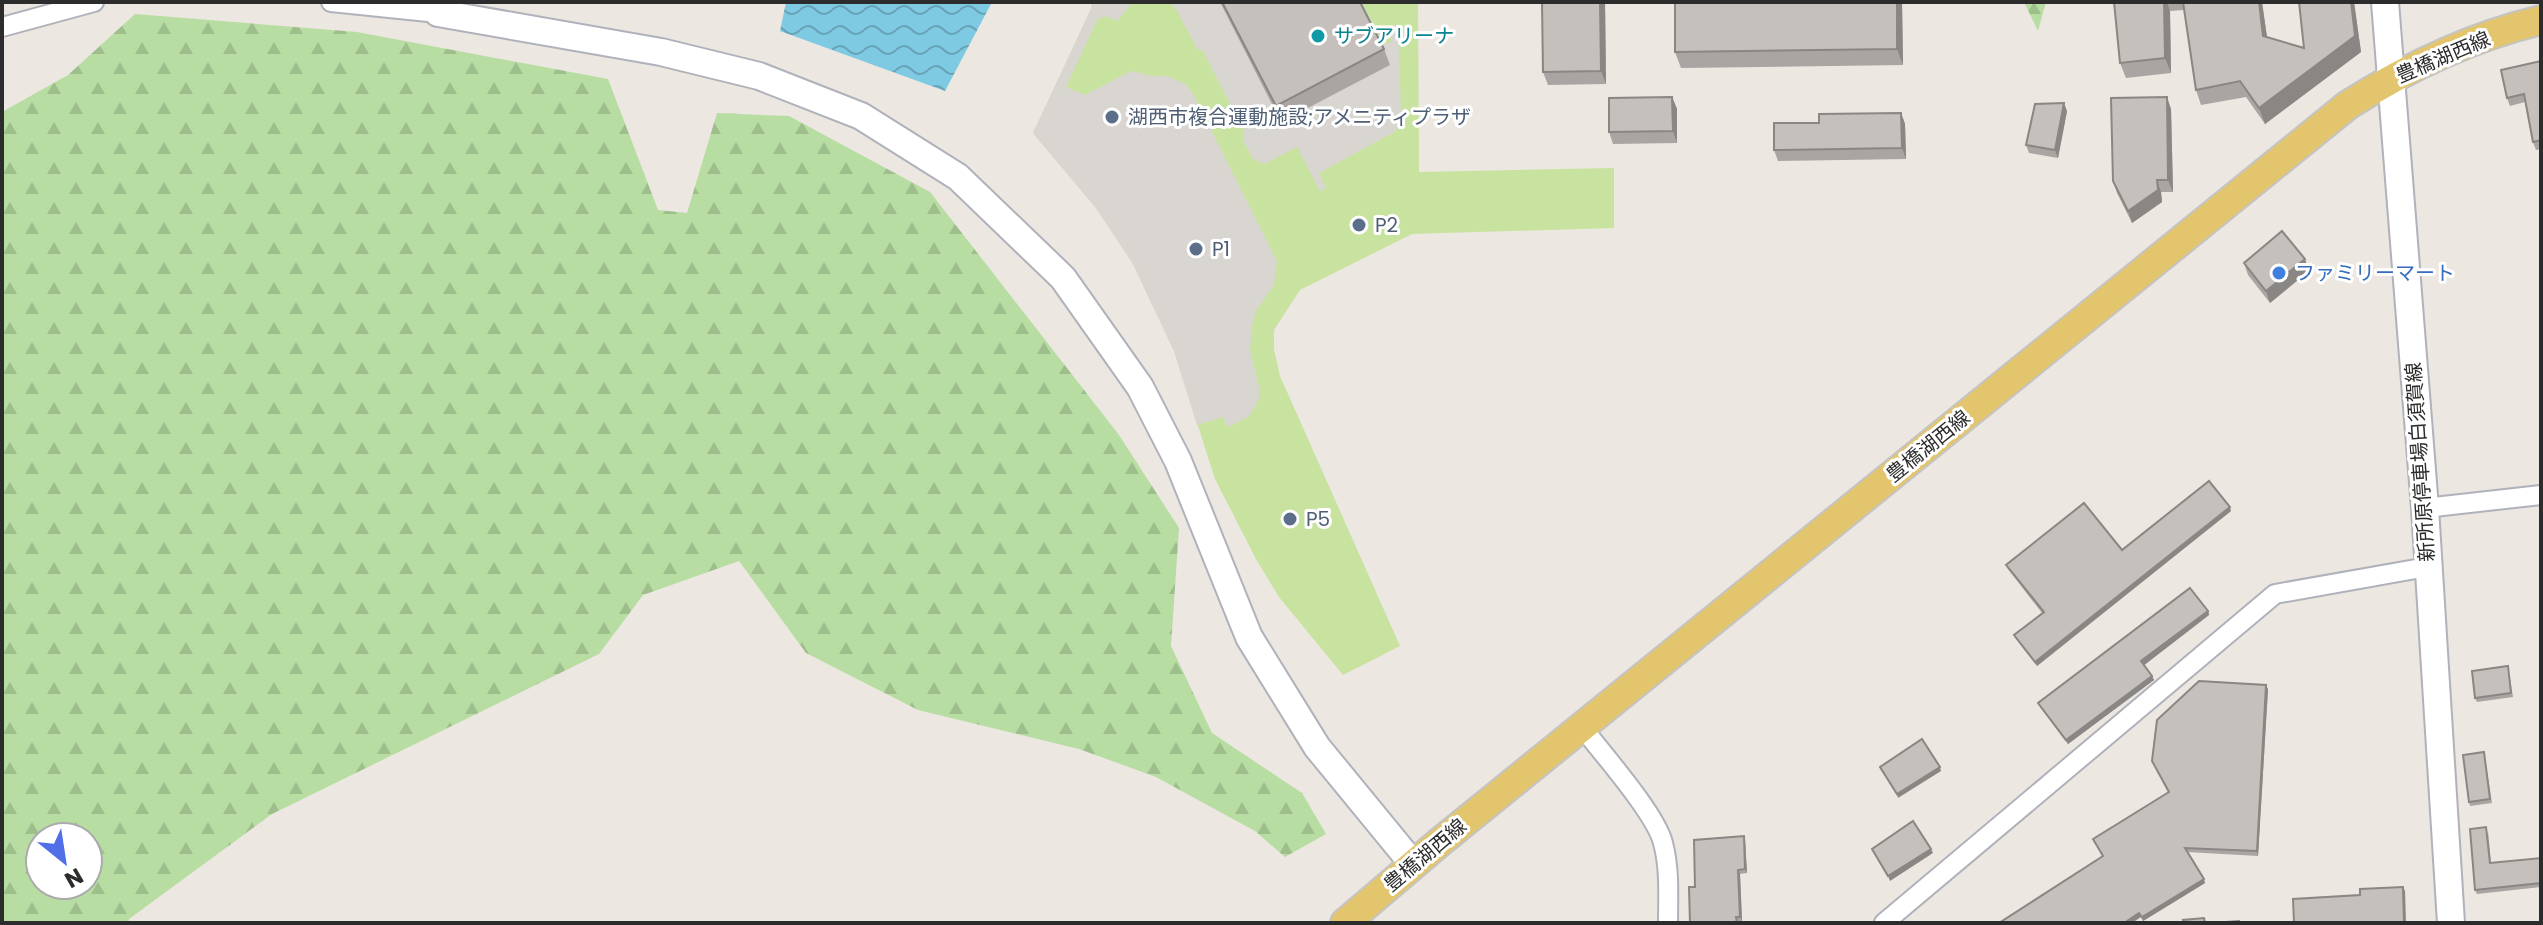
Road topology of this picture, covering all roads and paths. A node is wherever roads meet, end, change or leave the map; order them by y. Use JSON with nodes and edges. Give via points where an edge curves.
{"nodes":[{"id":1,"x":94,"y":2,"type":"edge"},
{"id":2,"x":331,"y":2,"type":"edge"},
{"id":3,"x":2385,"y":2,"type":"edge"},
{"id":4,"x":440,"y":8,"type":"edge"},
{"id":5,"x":2541,"y":20,"type":"edge"},
{"id":6,"x":2,"y":27,"type":"edge"},
{"id":7,"x":2392,"y":77,"type":"junction"},
{"id":8,"x":2541,"y":495,"type":"edge"},
{"id":9,"x":2425,"y":508,"type":"junction"},
{"id":10,"x":2427,"y":567,"type":"junction"},
{"id":11,"x":1582,"y":727,"type":"junction"},
{"id":12,"x":1413,"y":864,"type":"junction"},
{"id":13,"x":1345,"y":923,"type":"edge"},
{"id":14,"x":1668,"y":923,"type":"edge"},
{"id":15,"x":1884,"y":923,"type":"edge"},
{"id":16,"x":2451,"y":923,"type":"edge"}],
"edges":[{"from":1,"to":6,"type":"street"},
{"from":2,"to":4,"type":"street"},
{"from":3,"to":7,"type":"street","name":"新所原停車場白須賀線"},
{"from":4,"to":12,"type":"street","via":[[759,76],[861,116],[958,177],[1063,278],[1140,387],[1178,461],[1249,637],[1317,747]]},
{"from":5,"to":7,"type":"main road","name":"豊橋湖西線"},
{"from":7,"to":9,"type":"street","name":"新所原停車場白須賀線"},
{"from":7,"to":11,"type":"main road","name":"豊橋湖西線","via":[[2348,105]]},
{"from":8,"to":9,"type":"street"},
{"from":9,"to":10,"type":"street","name":"新所原停車場白須賀線"},
{"from":10,"to":15,"type":"street","via":[[2275,594]]},
{"from":10,"to":16,"type":"street","name":"新所原停車場白須賀線"},
{"from":11,"to":12,"type":"main road","name":"豊橋湖西線"},
{"from":11,"to":14,"type":"street","via":[[1654,822],[1663,842]]},
{"from":12,"to":13,"type":"main road","name":"豊橋湖西線"}]}
